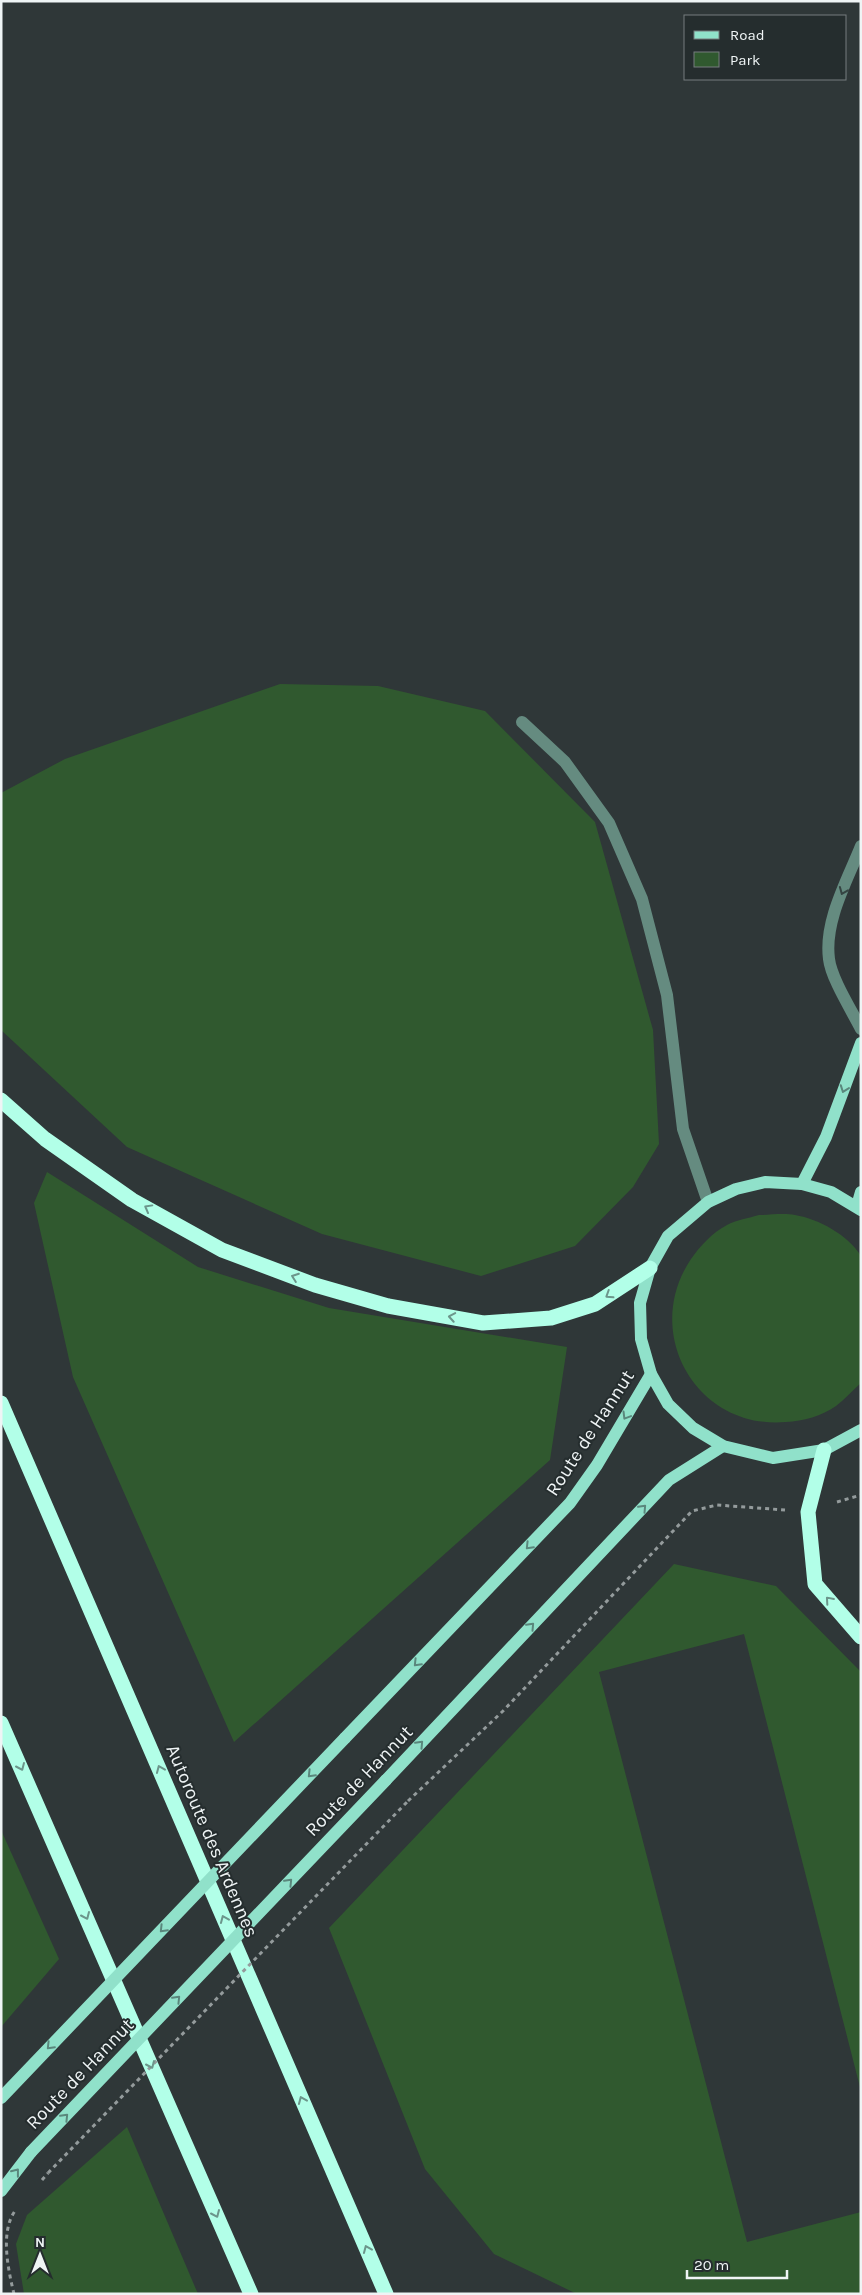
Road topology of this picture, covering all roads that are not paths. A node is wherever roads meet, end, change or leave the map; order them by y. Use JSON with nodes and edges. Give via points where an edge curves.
{"nodes":[{"id":1,"x":522,"y":722,"type":"dead end"},
{"id":2,"x":861,"y":846,"type":"edge"},
{"id":3,"x":861,"y":1029,"type":"edge"},
{"id":4,"x":861,"y":1043,"type":"edge"},
{"id":5,"x":1,"y":1100,"type":"edge"},
{"id":6,"x":802,"y":1184,"type":"junction"},
{"id":7,"x":861,"y":1192,"type":"edge"},
{"id":8,"x":708,"y":1202,"type":"junction"},
{"id":9,"x":859,"y":1208,"type":"edge"},
{"id":10,"x":650,"y":1268,"type":"junction"},
{"id":11,"x":651,"y":1374,"type":"junction"},
{"id":12,"x":1,"y":1403,"type":"edge"},
{"id":13,"x":861,"y":1430,"type":"edge"},
{"id":14,"x":723,"y":1446,"type":"junction"},
{"id":15,"x":824,"y":1450,"type":"junction"},
{"id":16,"x":861,"y":1637,"type":"edge"},
{"id":17,"x":1,"y":1723,"type":"edge"},
{"id":18,"x":1,"y":2098,"type":"edge"},
{"id":19,"x":1,"y":2191,"type":"edge"},
{"id":20,"x":251,"y":2294,"type":"edge"},
{"id":21,"x":386,"y":2294,"type":"edge"}],
"edges":[{"from":1,"to":8,"type":"street","via":[[565,762],[609,823],[642,898],[667,995],[683,1129]]},
{"from":2,"to":3,"type":"street","one_way":true,"via":[[836,909],[828,940],[829,961]]},
{"from":4,"to":6,"type":"main road","one_way":true,"via":[[826,1137]]},
{"from":10,"to":5,"type":"highway","one_way":true,"via":[[594,1304],[551,1318],[483,1323],[388,1306],[315,1285],[222,1250],[132,1200],[45,1139]]},
{"from":6,"to":8,"type":"main road","name":"Route de Hannut","via":[[765,1182],[736,1189]]},
{"from":6,"to":9,"type":"main road","name":"Route de Hannut","via":[[831,1192]]},
{"from":7,"to":9,"type":"main road","name":"Route de Hannut"},
{"from":8,"to":10,"type":"main road","name":"Route de Hannut","via":[[668,1236]]},
{"from":10,"to":11,"type":"main road","name":"Route de Hannut","via":[[640,1312],[641,1339]]},
{"from":11,"to":14,"type":"main road","name":"Route de Hannut","via":[[668,1404],[692,1428]]},
{"from":11,"to":18,"type":"main road","name":"Route de Hannut","one_way":true,"bridge":true,"via":[[597,1465],[570,1503]]},
{"from":21,"to":12,"type":"highway","name":"Autoroute des Ardennes","one_way":true},
{"from":13,"to":15,"type":"main road","name":"Route de Hannut"},
{"from":14,"to":15,"type":"main road","name":"Route de Hannut","via":[[773,1458]]},
{"from":19,"to":14,"type":"main road","name":"Route de Hannut","one_way":true,"bridge":true,"via":[[31,2152],[669,1480]]},
{"from":16,"to":15,"type":"highway","one_way":true,"via":[[815,1584],[808,1512]]},
{"from":17,"to":20,"type":"highway","one_way":true}]}
